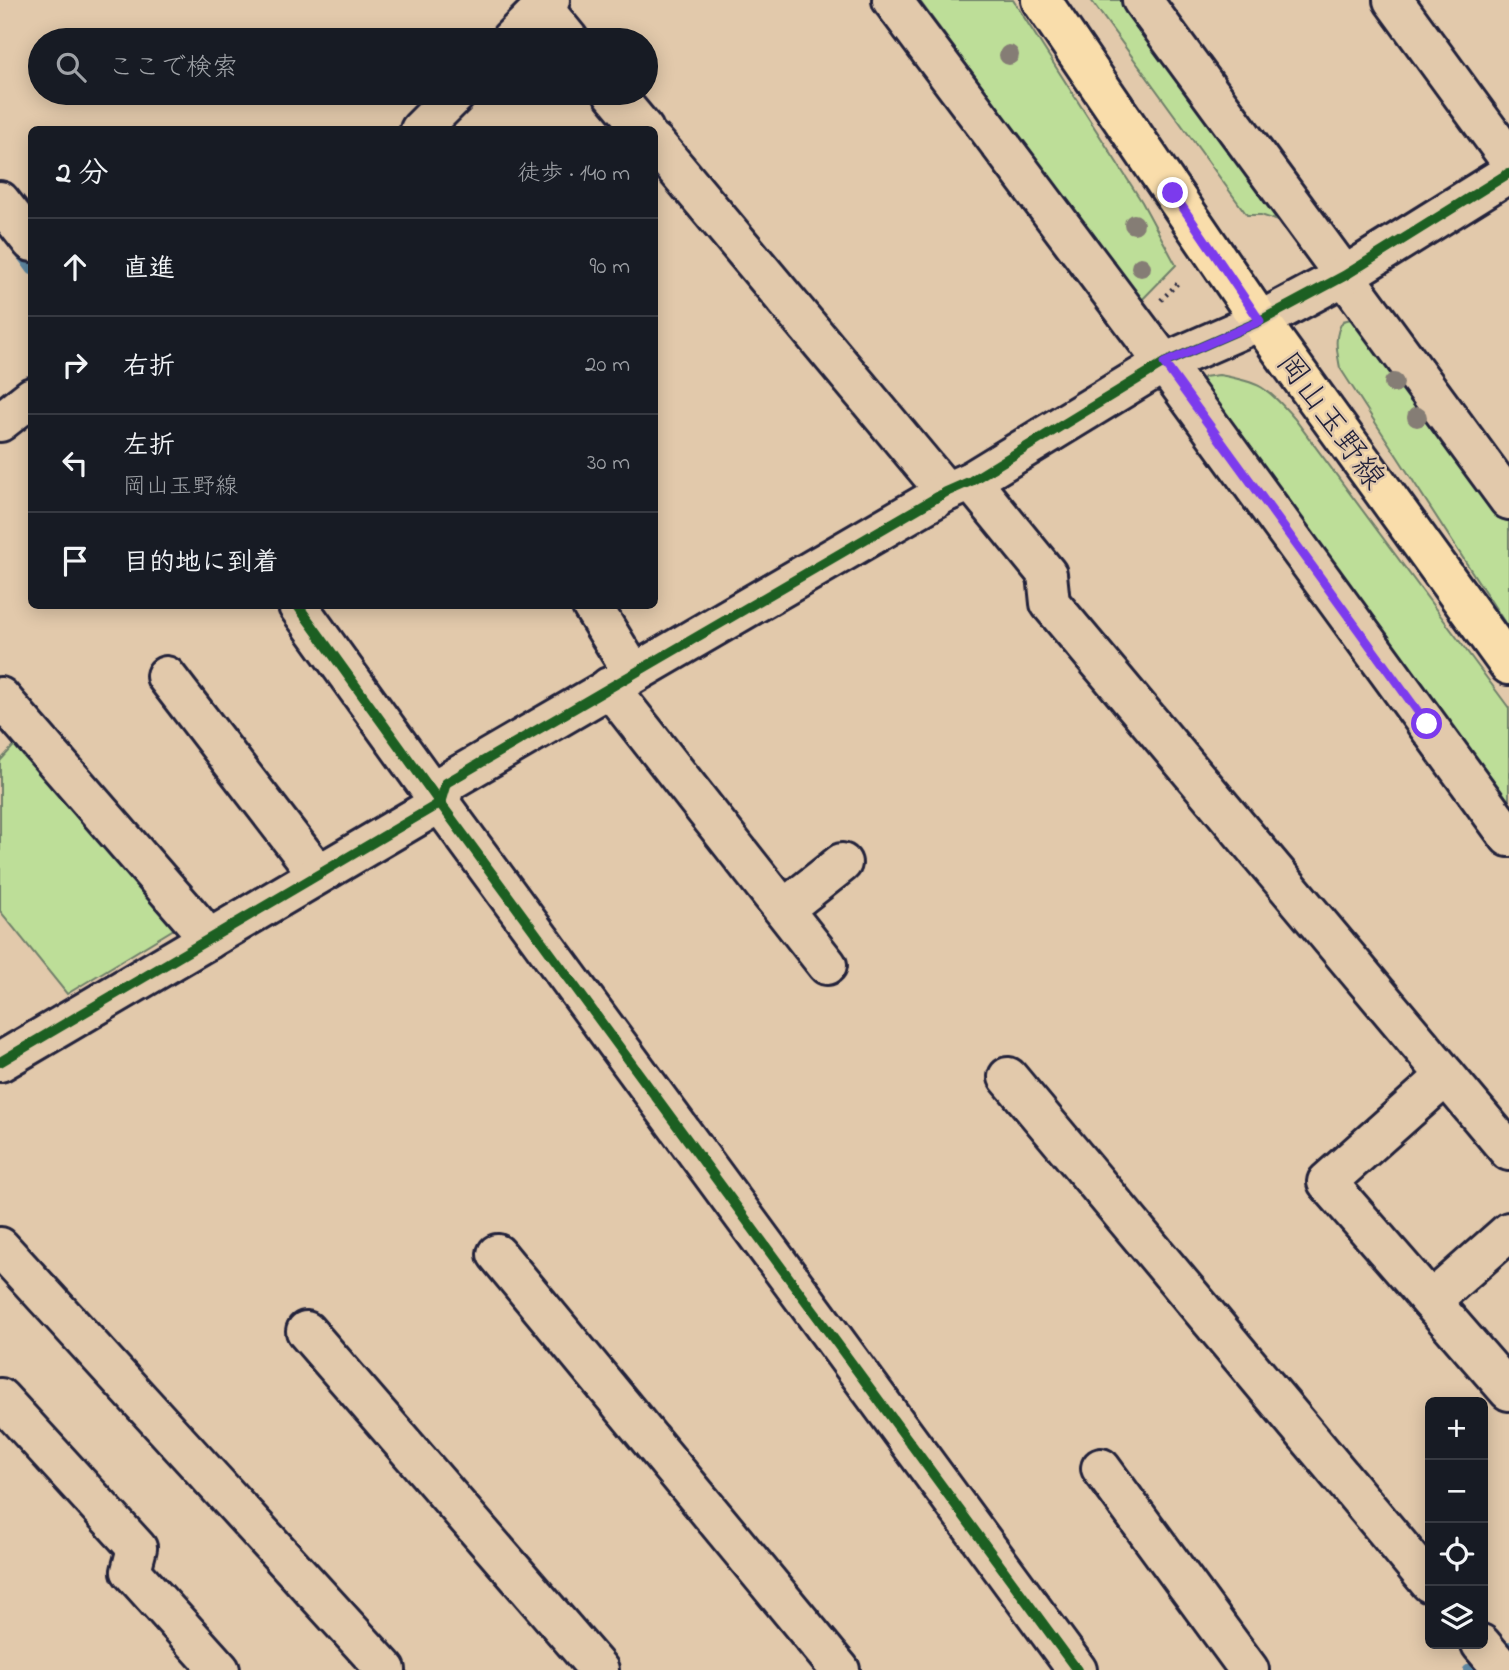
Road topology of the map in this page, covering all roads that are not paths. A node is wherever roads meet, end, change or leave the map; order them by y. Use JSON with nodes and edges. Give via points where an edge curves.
{"nodes":[{"id":1,"x":892,"y":0,"type":"edge"},
{"id":2,"x":1041,"y":0,"type":"edge"},
{"id":3,"x":1142,"y":0,"type":"edge"},
{"id":4,"x":1393,"y":0,"type":"edge"},
{"id":5,"x":546,"y":4,"type":"edge"},
{"id":6,"x":522,"y":28,"type":"edge"},
{"id":7,"x":561,"y":28,"type":"edge"},
{"id":8,"x":623,"y":105,"type":"edge"},
{"id":9,"x":641,"y":126,"type":"edge"},
{"id":10,"x":658,"y":147,"type":"edge"},
{"id":11,"x":1509,"y":159,"type":"edge"},
{"id":12,"x":1509,"y":173,"type":"edge"},
{"id":13,"x":0,"y":201,"type":"edge"},
{"id":14,"x":28,"y":237,"type":"edge"},
{"id":15,"x":1344,"y":276,"type":"junction"},
{"id":16,"x":1260,"y":321,"type":"junction"},
{"id":17,"x":1164,"y":363,"type":"junction"},
{"id":18,"x":28,"y":400,"type":"edge"},
{"id":19,"x":0,"y":422,"type":"edge"},
{"id":20,"x":958,"y":486,"type":"junction"},
{"id":21,"x":1506,"y":490,"type":"edge"},
{"id":22,"x":300,"y":609,"type":"edge"},
{"id":23,"x":593,"y":609,"type":"edge"},
{"id":24,"x":1509,"y":665,"type":"edge"},
{"id":25,"x":166,"y":676,"type":"dead end"},
{"id":26,"x":621,"y":680,"type":"junction"},
{"id":27,"x":0,"y":697,"type":"edge"},
{"id":28,"x":440,"y":803,"type":"junction"},
{"id":29,"x":1509,"y":837,"type":"edge"},
{"id":30,"x":842,"y":863,"type":"dead end"},
{"id":31,"x":311,"y":865,"type":"junction"},
{"id":32,"x":784,"y":909,"type":"junction"},
{"id":33,"x":203,"y":932,"type":"junction"},
{"id":34,"x":827,"y":965,"type":"dead end"},
{"id":35,"x":0,"y":1062,"type":"edge"},
{"id":36,"x":1446,"y":1076,"type":"junction"},
{"id":37,"x":1007,"y":1077,"type":"dead end"},
{"id":38,"x":1509,"y":1152,"type":"edge"},
{"id":39,"x":1509,"y":1232,"type":"edge"},
{"id":40,"x":0,"y":1247,"type":"edge"},
{"id":41,"x":497,"y":1254,"type":"dead end"},
{"id":42,"x":1431,"y":1301,"type":"junction"},
{"id":43,"x":306,"y":1331,"type":"dead end"},
{"id":44,"x":1509,"y":1391,"type":"edge"},
{"id":45,"x":0,"y":1398,"type":"edge"},
{"id":46,"x":1101,"y":1468,"type":"dead end"},
{"id":47,"x":1425,"y":1577,"type":"edge"},
{"id":48,"x":220,"y":1670,"type":"edge"},
{"id":49,"x":386,"y":1670,"type":"edge"},
{"id":50,"x":599,"y":1670,"type":"edge"},
{"id":51,"x":840,"y":1670,"type":"edge"},
{"id":52,"x":1077,"y":1670,"type":"edge"},
{"id":53,"x":1249,"y":1670,"type":"edge"}],
"edges":[{"from":1,"to":17,"type":"street"},
{"from":2,"to":16,"type":"main road","name":"岡山玉野線"},
{"from":3,"to":15,"type":"street"},
{"from":4,"to":11,"type":"street"},
{"from":5,"to":6,"type":"street"},
{"from":5,"to":7,"type":"street"},
{"from":8,"to":9,"type":"street"},
{"from":10,"to":20,"type":"street"},
{"from":12,"to":15,"type":"street"},
{"from":13,"to":14,"type":"street"},
{"from":15,"to":16,"type":"street"},
{"from":15,"to":21,"type":"street"},
{"from":16,"to":17,"type":"street"},
{"from":16,"to":24,"type":"main road","name":"岡山玉野線"},
{"from":17,"to":20,"type":"street"},
{"from":17,"to":29,"type":"street"},
{"from":18,"to":19,"type":"street"},
{"from":20,"to":26,"type":"street"},
{"from":20,"to":36,"type":"street","via":[[1047,574],[1050,603]]},
{"from":22,"to":28,"type":"street"},
{"from":23,"to":26,"type":"street"},
{"from":25,"to":31,"type":"street"},
{"from":26,"to":28,"type":"street","via":[[446,783]]},
{"from":26,"to":32,"type":"street"},
{"from":27,"to":33,"type":"street"},
{"from":28,"to":31,"type":"street"},
{"from":28,"to":52,"type":"street"},
{"from":30,"to":32,"type":"street"},
{"from":31,"to":33,"type":"street"},
{"from":32,"to":34,"type":"street"},
{"from":33,"to":35,"type":"street"},
{"from":36,"to":38,"type":"street"},
{"from":36,"to":42,"type":"street","via":[[1327,1182]]},
{"from":37,"to":47,"type":"street"},
{"from":39,"to":42,"type":"street"},
{"from":40,"to":49,"type":"street"},
{"from":41,"to":51,"type":"street"},
{"from":42,"to":44,"type":"street"},
{"from":43,"to":50,"type":"street"},
{"from":45,"to":48,"type":"street","via":[[137,1548],[131,1571]]},
{"from":46,"to":53,"type":"street"}]}
